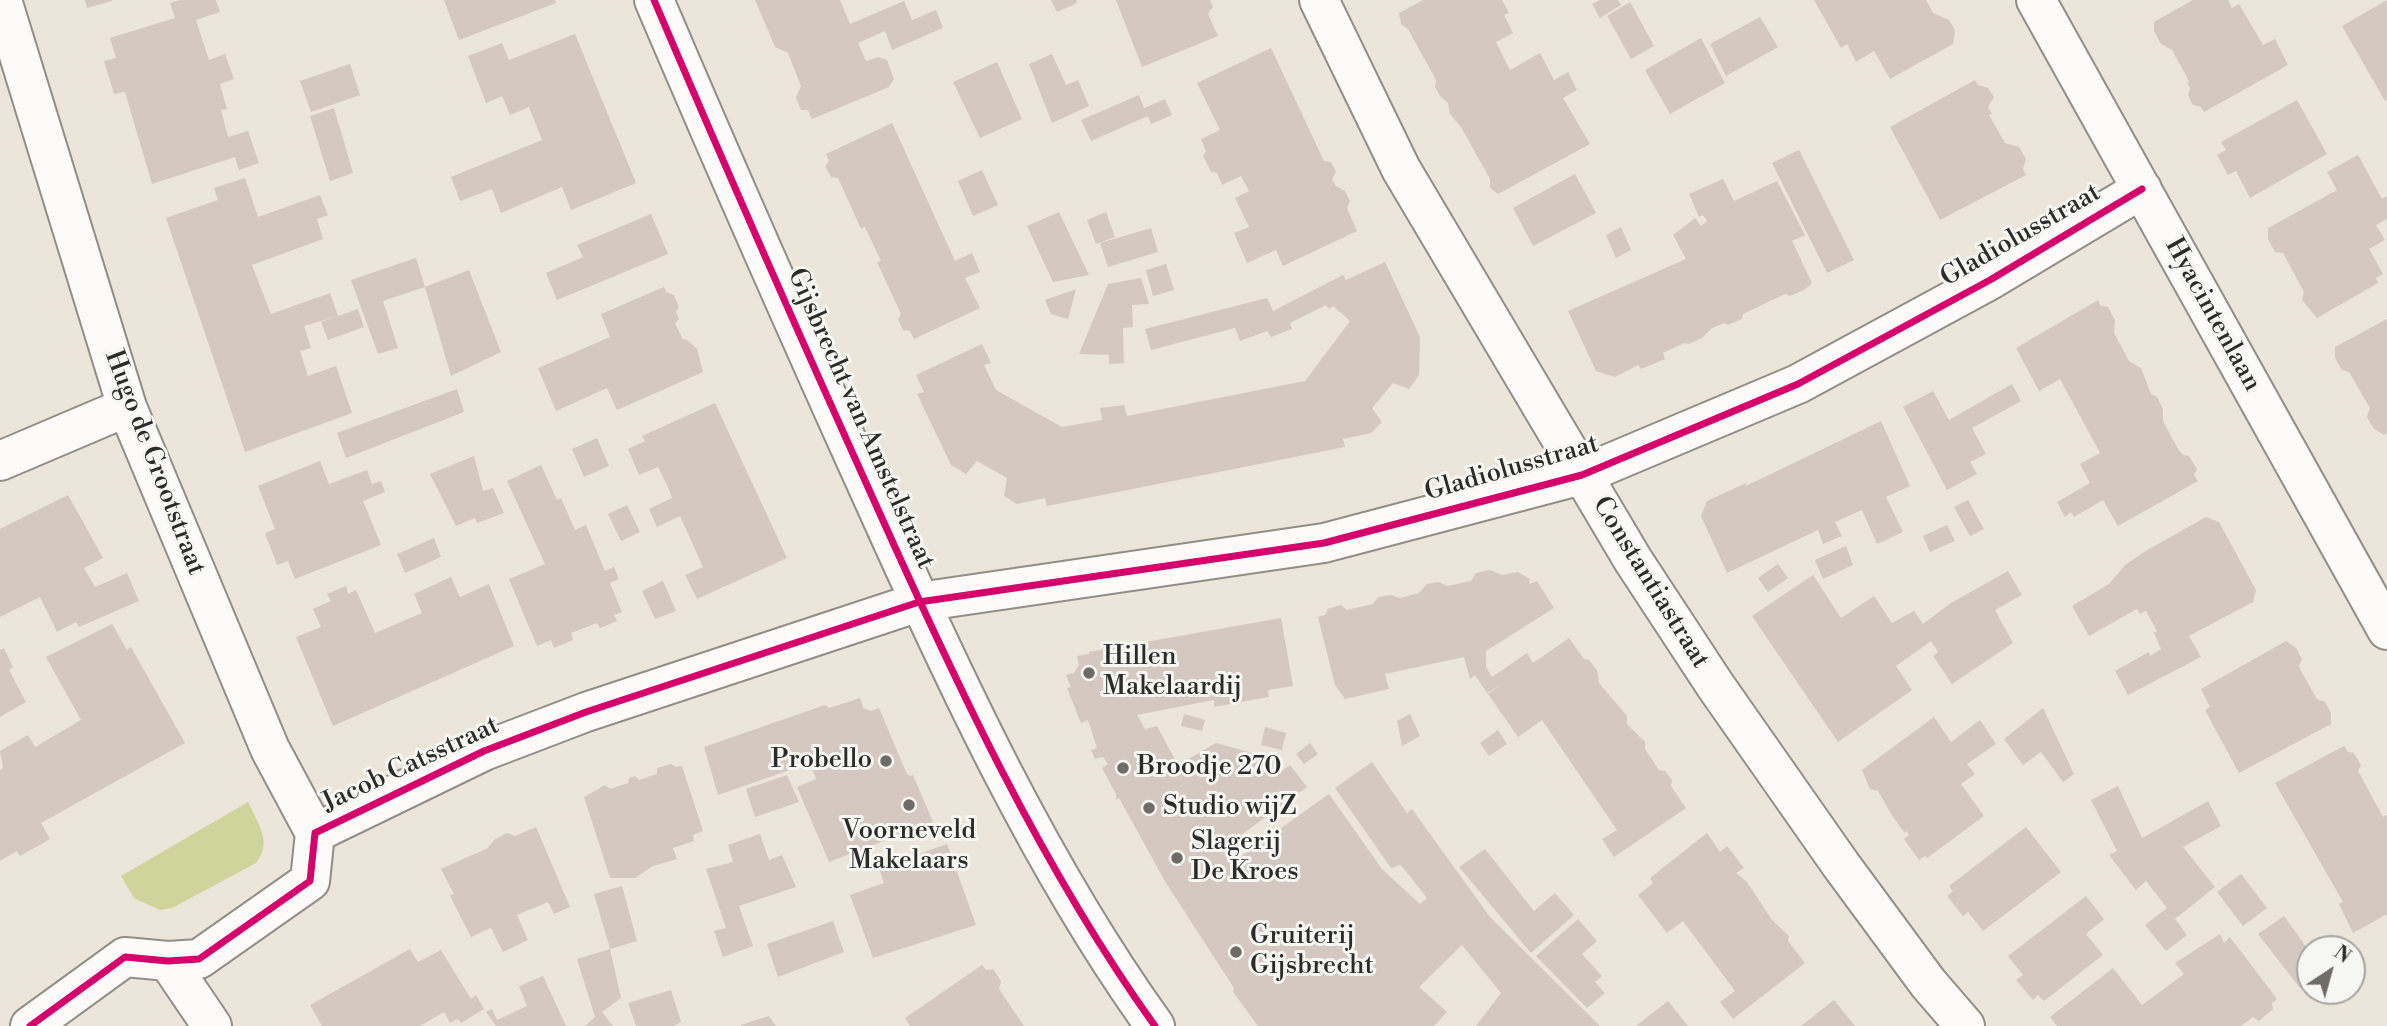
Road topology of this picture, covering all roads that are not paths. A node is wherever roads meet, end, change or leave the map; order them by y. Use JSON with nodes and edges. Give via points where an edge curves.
{"nodes":[{"id":1,"x":2,"y":0,"type":"edge"},
{"id":2,"x":654,"y":0,"type":"edge"},
{"id":3,"x":1319,"y":0,"type":"edge"},
{"id":4,"x":2036,"y":0,"type":"edge"},
{"id":5,"x":2141,"y":189,"type":"junction"},
{"id":6,"x":127,"y":407,"type":"junction"},
{"id":7,"x":0,"y":461,"type":"edge"},
{"id":8,"x":1582,"y":475,"type":"junction"},
{"id":9,"x":919,"y":602,"type":"junction"},
{"id":10,"x":2387,"y":630,"type":"edge"},
{"id":11,"x":315,"y":833,"type":"junction"},
{"id":12,"x":168,"y":961,"type":"junction"},
{"id":13,"x":30,"y":1026,"type":"edge"},
{"id":14,"x":212,"y":1026,"type":"edge"},
{"id":15,"x":1155,"y":1026,"type":"edge"},
{"id":16,"x":1965,"y":1026,"type":"edge"}],
"edges":[{"from":1,"to":6,"type":"street","name":"Hugo de Grootstraat"},
{"from":2,"to":9,"type":"street","name":"Gijsbrecht van Amstelstraat"},
{"from":3,"to":8,"type":"street","name":"Constantiastraat","via":[[1401,169]]},
{"from":4,"to":5,"type":"street","name":"Hyacintenlaan"},
{"from":5,"to":8,"type":"street","name":"Gladiolusstraat","via":[[1990,280],[1798,384]]},
{"from":5,"to":10,"type":"street","name":"Hyacintenlaan"},
{"from":6,"to":7,"type":"street"},
{"from":6,"to":11,"type":"street","name":"Hugo de Grootstraat","via":[[270,749]]},
{"from":8,"to":9,"type":"street","name":"Gladiolusstraat","via":[[1324,543]]},
{"from":8,"to":16,"type":"street","name":"Constantiastraat","via":[[1715,685],[1841,865]]},
{"from":9,"to":11,"type":"street","name":"Jacob Catsstraat","via":[[586,712],[484,751]]},
{"from":9,"to":15,"type":"street","name":"Gijsbrecht van Amstelstraat","via":[[1032,829]]},
{"from":11,"to":12,"type":"street","name":"Jacob Catsstraat","via":[[310,881],[199,958]]},
{"from":12,"to":13,"type":"street","name":"Jacob Catsstraat","via":[[125,957]]},
{"from":12,"to":14,"type":"street"}]}
